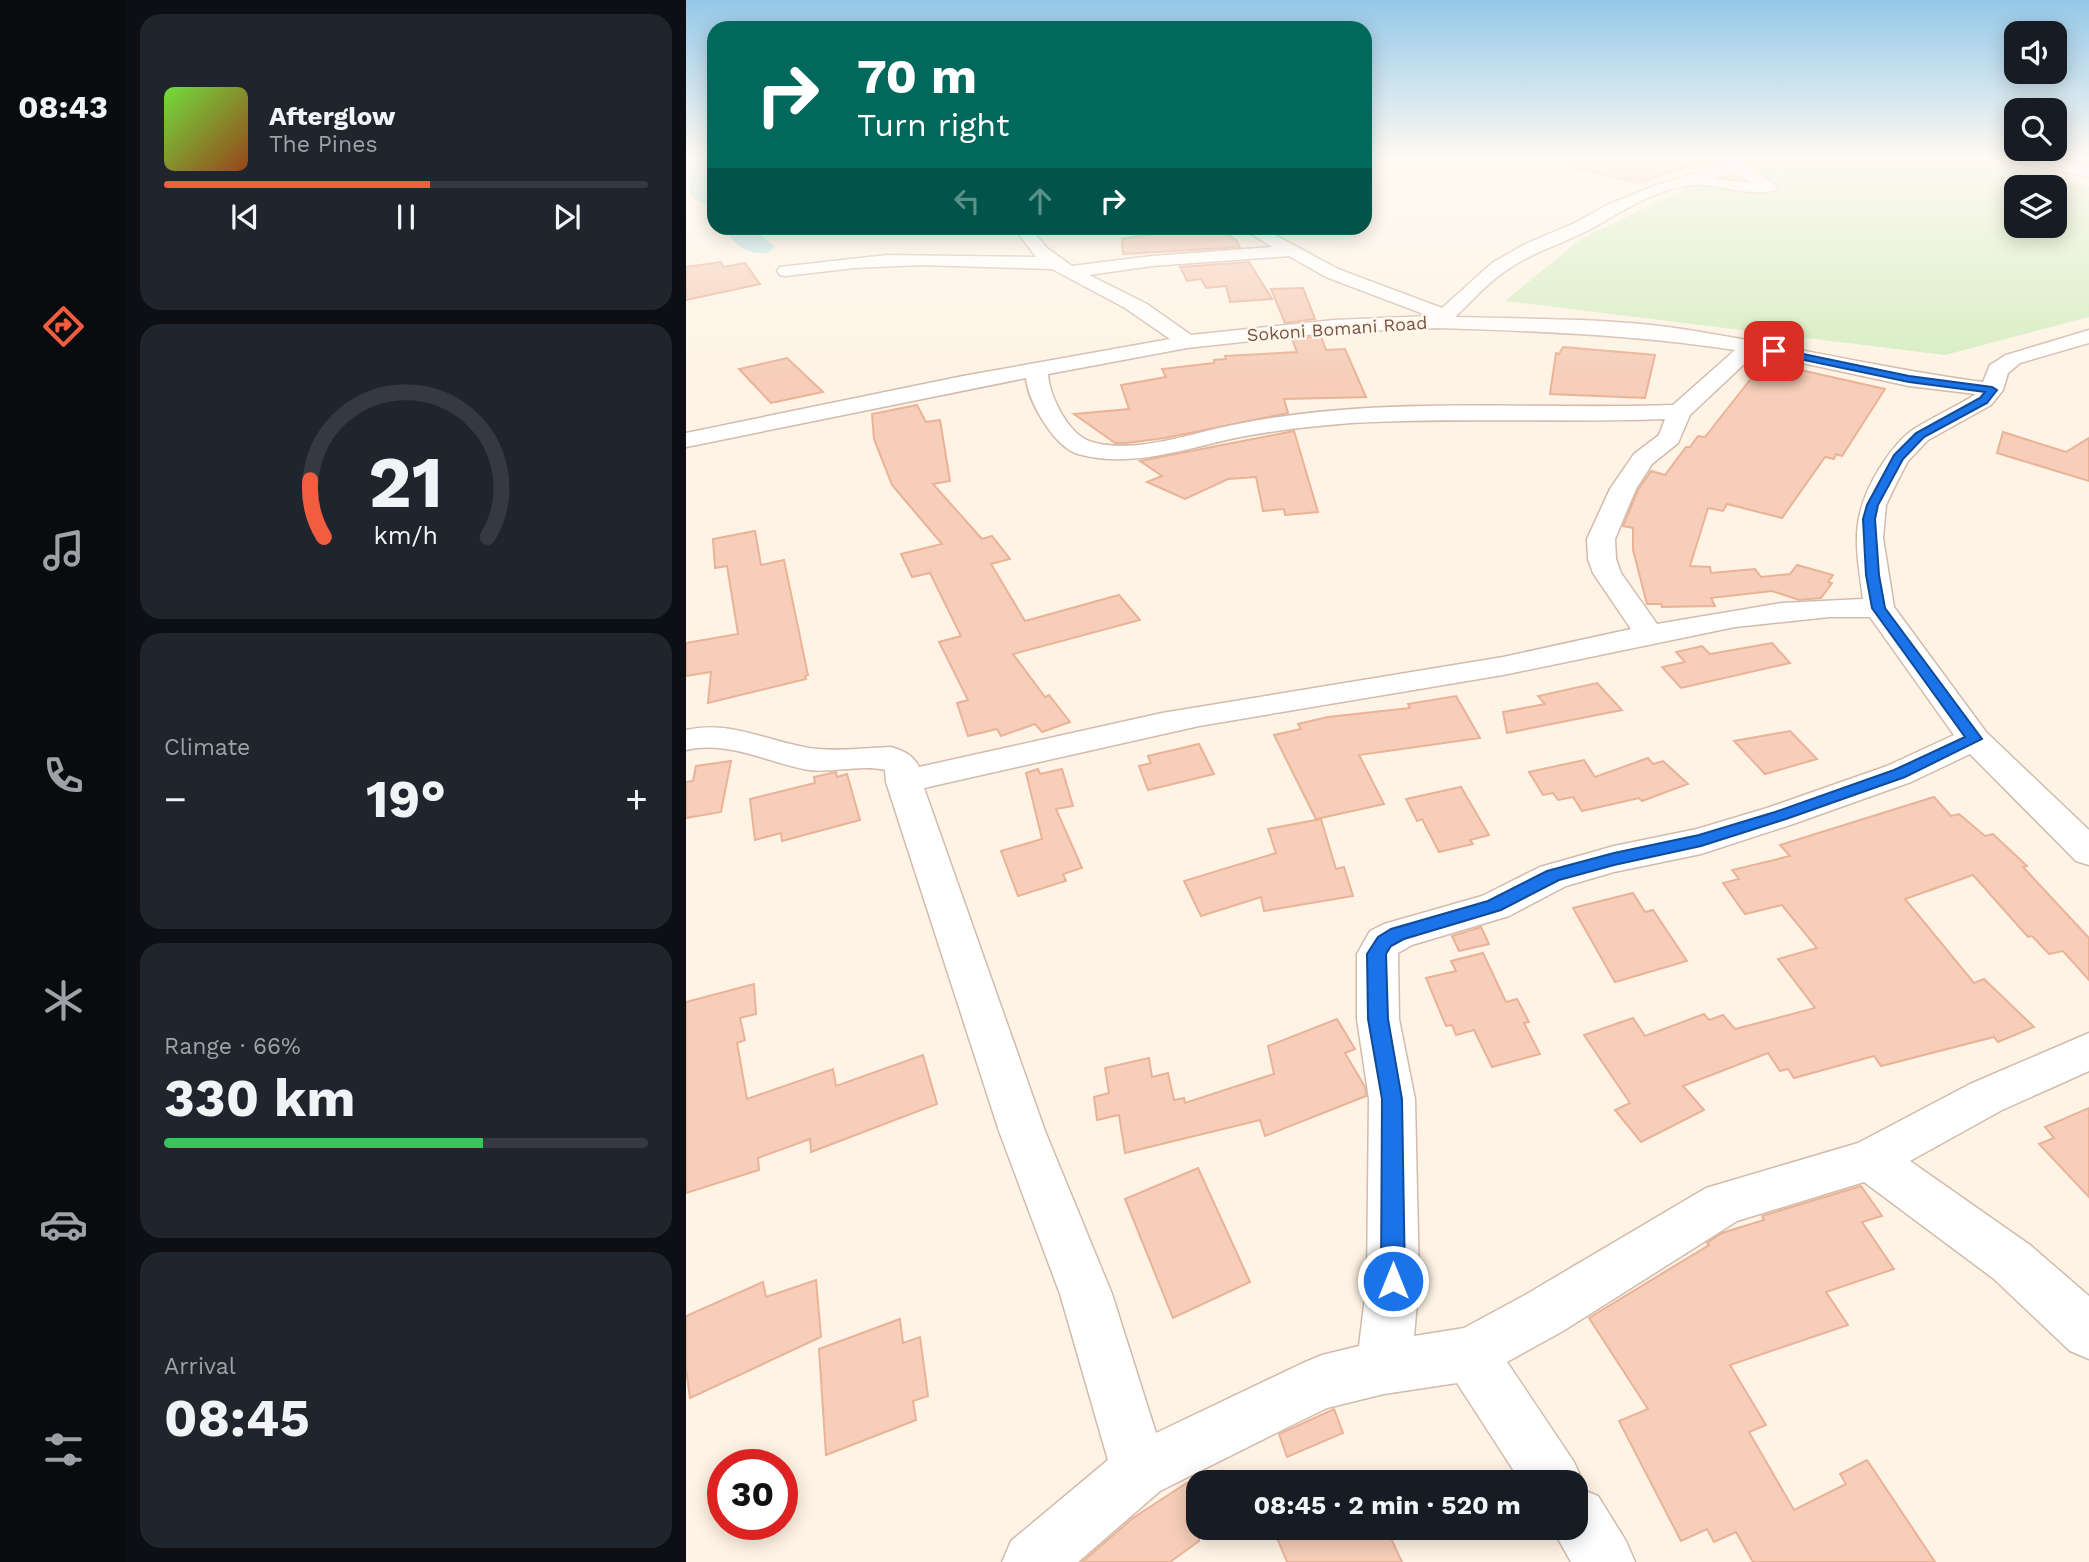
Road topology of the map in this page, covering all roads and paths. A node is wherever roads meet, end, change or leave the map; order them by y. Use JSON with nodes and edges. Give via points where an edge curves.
{"nodes":[{"id":1,"x":1572,"y":231,"type":"edge"},
{"id":2,"x":1027,"y":235,"type":"edge"},
{"id":3,"x":1259,"y":235,"type":"edge"},
{"id":4,"x":1276,"y":249,"type":"junction"},
{"id":5,"x":1064,"y":268,"type":"junction"},
{"id":6,"x":786,"y":271,"type":"dead end"},
{"id":7,"x":1442,"y":319,"type":"junction"},
{"id":8,"x":2089,"y":336,"type":"edge"},
{"id":9,"x":1187,"y":342,"type":"junction"},
{"id":10,"x":2057,"y":343,"type":"junction"},
{"id":11,"x":1752,"y":346,"type":"junction"},
{"id":12,"x":2089,"y":354,"type":"edge"},
{"id":13,"x":1037,"y":372,"type":"junction"},
{"id":14,"x":1992,"y":390,"type":"junction"},
{"id":15,"x":1679,"y":412,"type":"junction"},
{"id":16,"x":686,"y":440,"type":"edge"},
{"id":17,"x":1879,"y":608,"type":"junction"},
{"id":18,"x":1648,"y":633,"type":"junction"},
{"id":19,"x":1974,"y":739,"type":"junction"},
{"id":20,"x":686,"y":740,"type":"edge"},
{"id":21,"x":904,"y":782,"type":"junction"},
{"id":22,"x":2089,"y":852,"type":"edge"},
{"id":23,"x":2089,"y":1051,"type":"edge"},
{"id":24,"x":1870,"y":1160,"type":"junction"},
{"id":25,"x":2089,"y":1333,"type":"edge"},
{"id":26,"x":1470,"y":1354,"type":"junction"},
{"id":27,"x":1384,"y":1367,"type":"junction"},
{"id":28,"x":1546,"y":1470,"type":"edge"},
{"id":29,"x":1140,"y":1471,"type":"junction"},
{"id":30,"x":1588,"y":1535,"type":"edge"},
{"id":31,"x":1032,"y":1562,"type":"edge"},
{"id":32,"x":1605,"y":1562,"type":"edge"}],
"edges":[{"from":1,"to":7,"type":"street","via":[[1498,267]]},
{"from":2,"to":5,"type":"street"},
{"from":3,"to":4,"type":"street"},
{"from":4,"to":5,"type":"street"},
{"from":4,"to":7,"type":"street"},
{"from":5,"to":6,"type":"street","via":[[904,259]]},
{"from":5,"to":9,"type":"street","via":[[1165,324]]},
{"from":7,"to":9,"type":"street","name":"Sokoni Bomani Road"},
{"from":7,"to":11,"type":"street","name":"Sokoni Bomani Road","via":[[1665,333]]},
{"from":8,"to":10,"type":"street"},
{"from":9,"to":13,"type":"street","name":"Sokoni Bomani Road"},
{"from":10,"to":12,"type":"street"},
{"from":10,"to":14,"type":"street","via":[[2013,359],[1998,370]]},
{"from":11,"to":14,"type":"street","name":"Sokoni Bomani Road","via":[[1909,379]]},
{"from":11,"to":15,"type":"street"},
{"from":13,"to":15,"type":"street","via":[[1045,411],[1081,448],[1094,450],[1157,448],[1274,424],[1353,417]]},
{"from":13,"to":16,"type":"street","name":"Sokoni Bomani Road"},
{"from":14,"to":17,"type":"street","via":[[1983,400],[1920,435],[1884,482],[1869,519]]},
{"from":15,"to":18,"type":"street","via":[[1670,438],[1643,459],[1627,482],[1601,539],[1607,573]]},
{"from":17,"to":18,"type":"street","via":[[1770,611]]},
{"from":17,"to":19,"type":"street"},
{"from":18,"to":21,"type":"street","via":[[1498,667],[1197,716]]},
{"from":19,"to":22,"type":"street"},
{"from":19,"to":27,"type":"street","via":[[1899,774],[1780,816],[1701,841],[1553,876],[1494,905],[1384,942],[1377,954],[1377,1006],[1392,1099],[1393,1281]]},
{"from":20,"to":21,"type":"street","via":[[703,736],[737,739],[810,759],[891,758],[902,766]]},
{"from":21,"to":29,"type":"street","via":[[1022,1131],[1086,1294]]},
{"from":23,"to":24,"type":"street","via":[[1986,1097]]},
{"from":24,"to":25,"type":"street","via":[[2061,1301]]},
{"from":24,"to":26,"type":"street","via":[[1723,1203],[1544,1314]]},
{"from":26,"to":27,"type":"street"},
{"from":26,"to":28,"type":"street"},
{"from":27,"to":29,"type":"street","via":[[1322,1382]]},
{"from":29,"to":31,"type":"street"},
{"from":30,"to":32,"type":"street"}]}
